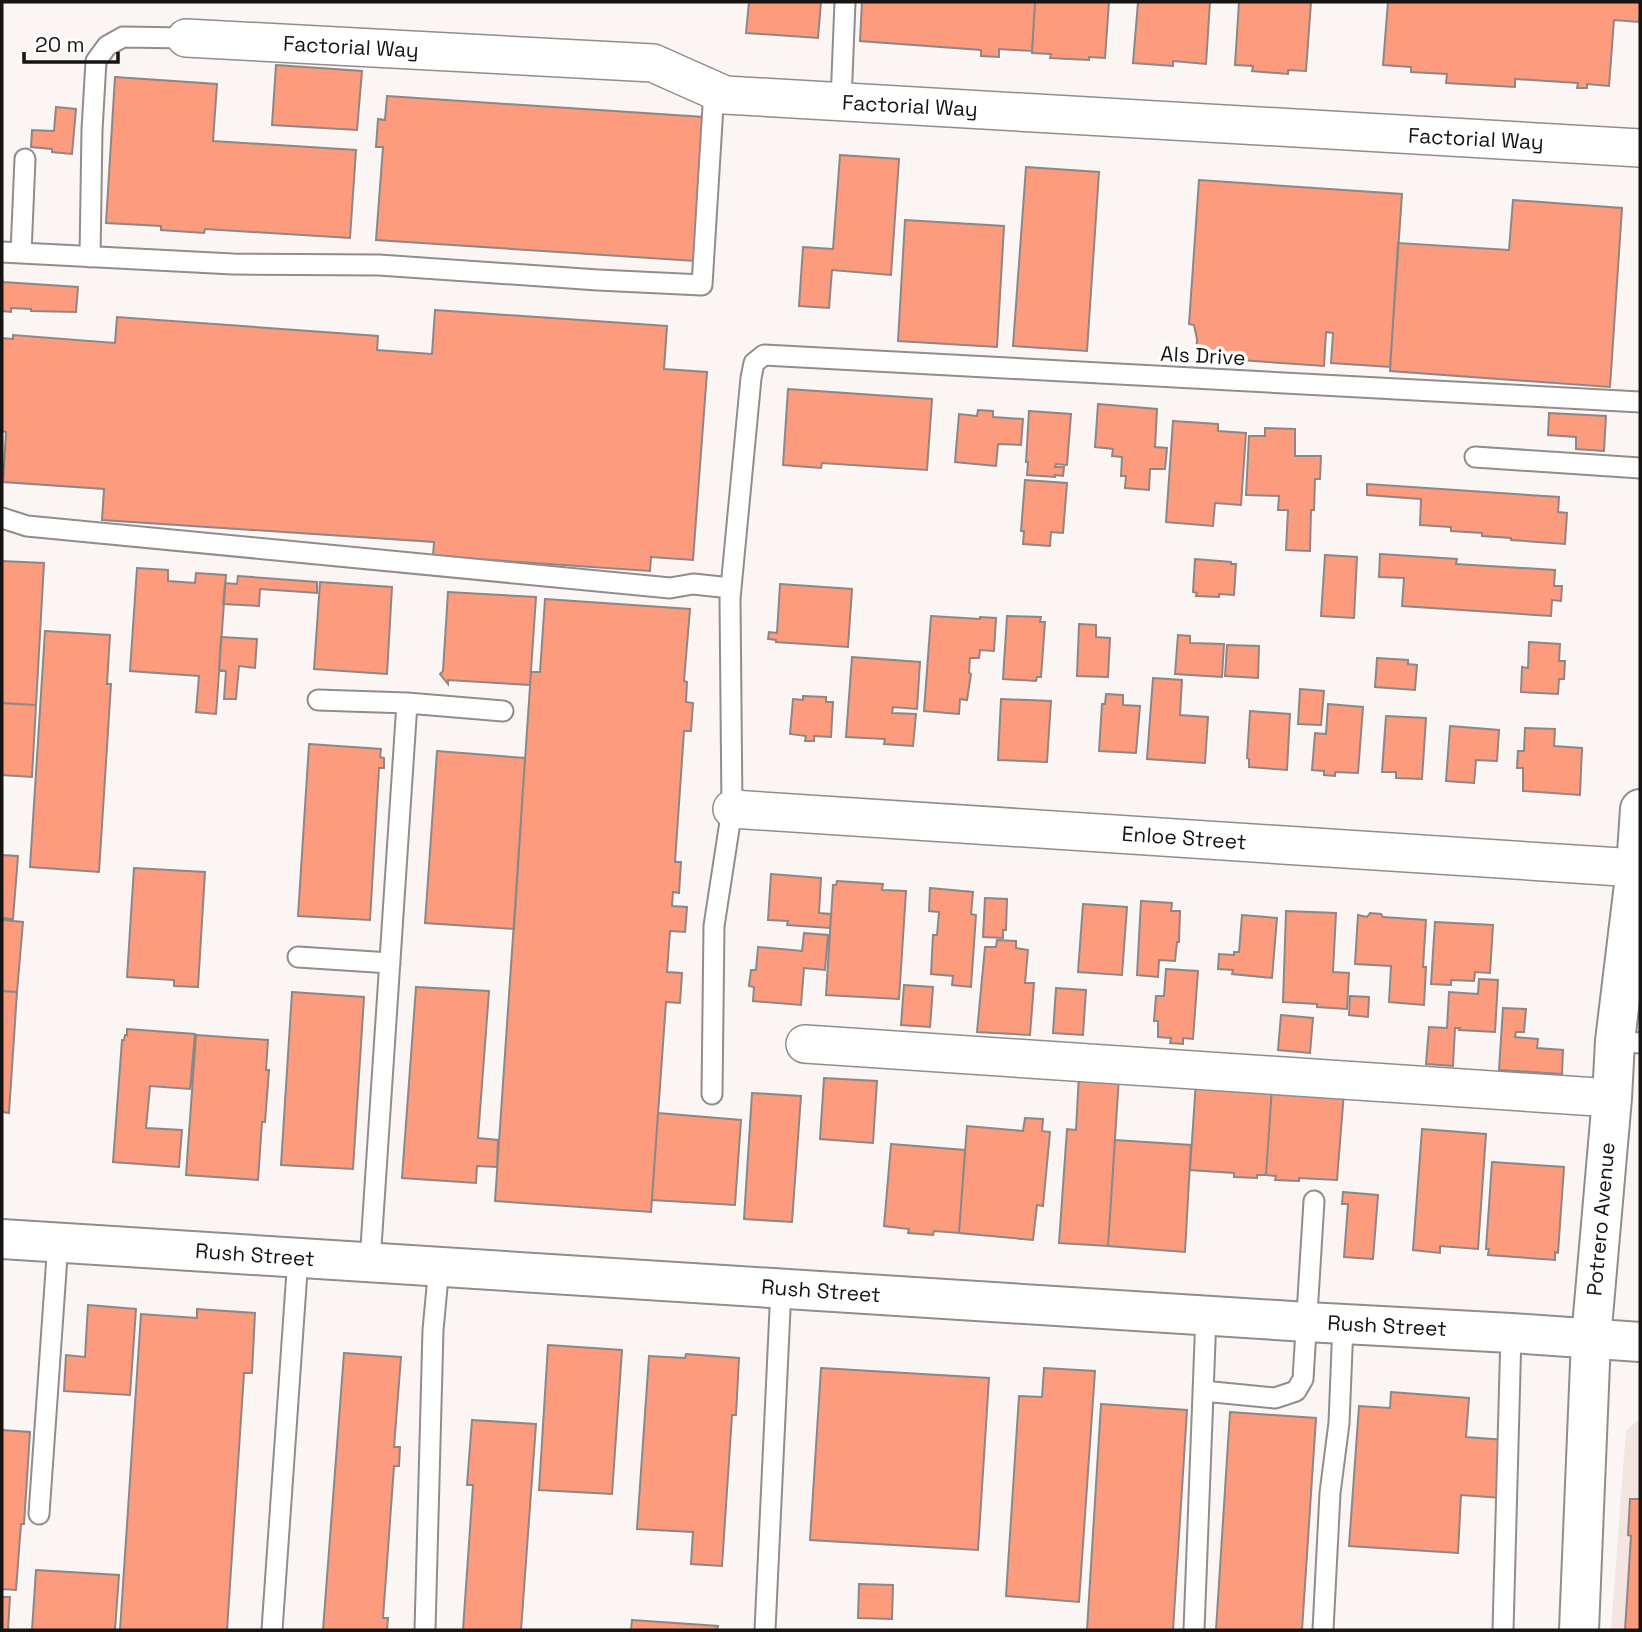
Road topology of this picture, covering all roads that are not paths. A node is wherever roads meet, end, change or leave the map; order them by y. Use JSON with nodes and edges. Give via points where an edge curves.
{"nodes":[{"id":1,"x":845,"y":2,"type":"edge"},
{"id":2,"x":186,"y":38,"type":"joint"},
{"id":3,"x":713,"y":90,"type":"junction"},
{"id":4,"x":841,"y":102,"type":"junction"},
{"id":5,"x":1640,"y":148,"type":"edge"},
{"id":6,"x":25,"y":159,"type":"dead end"},
{"id":7,"x":11,"y":253,"type":"edge"},
{"id":8,"x":90,"y":257,"type":"junction"},
{"id":9,"x":1640,"y":402,"type":"edge"},
{"id":10,"x":1475,"y":457,"type":"dead end"},
{"id":11,"x":1640,"y":468,"type":"edge"},
{"id":12,"x":2,"y":518,"type":"edge"},
{"id":13,"x":731,"y":588,"type":"junction"},
{"id":14,"x":318,"y":700,"type":"dead end"},
{"id":15,"x":407,"y":704,"type":"junction"},
{"id":16,"x":503,"y":711,"type":"dead end"},
{"id":17,"x":732,"y":809,"type":"junction"},
{"id":18,"x":1640,"y":809,"type":"edge"},
{"id":19,"x":1638,"y":857,"type":"edge"},
{"id":20,"x":298,"y":957,"type":"dead end"},
{"id":21,"x":390,"y":963,"type":"junction"},
{"id":22,"x":1628,"y":1042,"type":"edge"},
{"id":23,"x":805,"y":1044,"type":"dead end"},
{"id":24,"x":712,"y":1094,"type":"dead end"},
{"id":25,"x":1612,"y":1098,"type":"junction"},
{"id":26,"x":1314,"y":1201,"type":"dead end"},
{"id":27,"x":2,"y":1239,"type":"edge"},
{"id":28,"x":58,"y":1242,"type":"junction"},
{"id":29,"x":298,"y":1257,"type":"junction"},
{"id":30,"x":370,"y":1262,"type":"junction"},
{"id":31,"x":439,"y":1266,"type":"junction"},
{"id":32,"x":781,"y":1288,"type":"junction"},
{"id":33,"x":1206,"y":1315,"type":"junction"},
{"id":34,"x":1325,"y":1323,"type":"junction"},
{"id":35,"x":1511,"y":1333,"type":"junction"},
{"id":36,"x":1591,"y":1339,"type":"junction"},
{"id":37,"x":1640,"y":1342,"type":"edge"},
{"id":38,"x":1203,"y":1391,"type":"junction"},
{"id":39,"x":39,"y":1514,"type":"dead end"},
{"id":40,"x":272,"y":1630,"type":"edge"},
{"id":41,"x":425,"y":1630,"type":"edge"},
{"id":42,"x":765,"y":1630,"type":"edge"},
{"id":43,"x":1194,"y":1630,"type":"edge"},
{"id":44,"x":1323,"y":1630,"type":"edge"},
{"id":45,"x":1503,"y":1630,"type":"edge"},
{"id":46,"x":1579,"y":1630,"type":"edge"}],
"edges":[{"from":1,"to":4,"type":"lane"},
{"from":2,"to":3,"type":"street","name":"Factorial Way","via":[[653,63]]},
{"from":2,"to":8,"type":"lane","via":[[122,37],[107,46],[96,61]]},
{"from":3,"to":4,"type":"street","name":"Factorial Way","via":[[724,95]]},
{"from":3,"to":8,"type":"lane","via":[[702,285],[379,265]]},
{"from":4,"to":5,"type":"street","name":"Factorial Way"},
{"from":6,"to":7,"type":"lane"},
{"from":7,"to":8,"type":"lane"},
{"from":9,"to":13,"type":"lane","name":"Als Drive","via":[[764,355],[754,363],[751,378]]},
{"from":10,"to":11,"type":"lane"},
{"from":12,"to":13,"type":"lane","via":[[27,526],[657,587]]},
{"from":13,"to":17,"type":"lane"},
{"from":14,"to":15,"type":"lane"},
{"from":15,"to":16,"type":"lane"},
{"from":15,"to":21,"type":"lane"},
{"from":17,"to":19,"type":"street","name":"Enloe Street"},
{"from":17,"to":24,"type":"lane","via":[[714,926]]},
{"from":18,"to":19,"type":"street","name":"Potrero Avenue"},
{"from":19,"to":22,"type":"street","name":"Potrero Avenue"},
{"from":20,"to":21,"type":"lane"},
{"from":21,"to":30,"type":"lane"},
{"from":22,"to":25,"type":"street","name":"Potrero Avenue"},
{"from":23,"to":25,"type":"street"},
{"from":25,"to":36,"type":"street","name":"Potrero Avenue"},
{"from":26,"to":34,"type":"lane"},
{"from":27,"to":28,"type":"street","name":"Rush Street"},
{"from":28,"to":29,"type":"street","name":"Rush Street"},
{"from":28,"to":39,"type":"lane"},
{"from":29,"to":30,"type":"street","name":"Rush Street"},
{"from":29,"to":40,"type":"lane"},
{"from":30,"to":31,"type":"street","name":"Rush Street"},
{"from":31,"to":32,"type":"street","name":"Rush Street"},
{"from":31,"to":41,"type":"lane"},
{"from":32,"to":33,"type":"street","name":"Rush Street"},
{"from":32,"to":42,"type":"lane"},
{"from":33,"to":34,"type":"street","name":"Rush Street"},
{"from":33,"to":38,"type":"lane"},
{"from":34,"to":35,"type":"street","name":"Rush Street"},
{"from":34,"to":38,"type":"lane","via":[[1296,1391],[1275,1398]]},
{"from":34,"to":44,"type":"lane","via":[[1339,1423],[1330,1493]]},
{"from":35,"to":36,"type":"street","name":"Rush Street"},
{"from":35,"to":45,"type":"lane"},
{"from":36,"to":37,"type":"street","name":"Rush Street"},
{"from":36,"to":46,"type":"street","name":"Potrero Avenue"},
{"from":38,"to":43,"type":"lane"}]}
